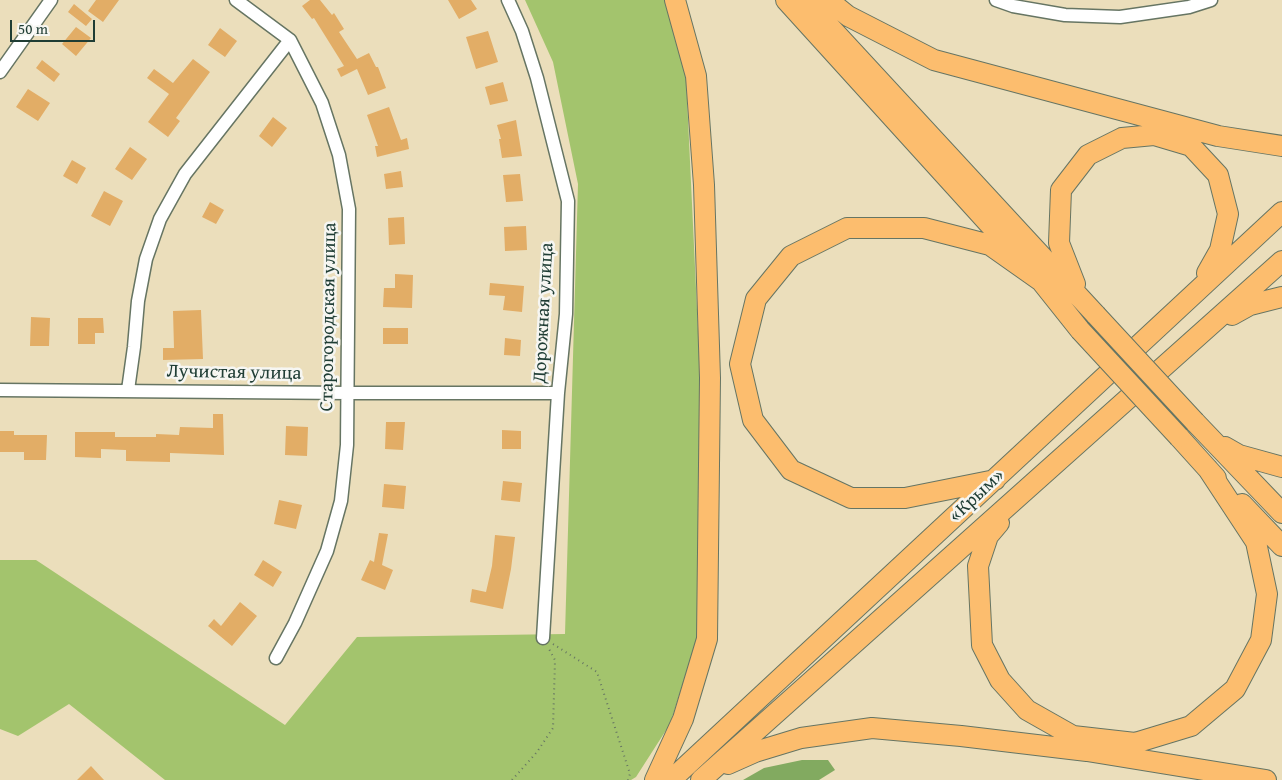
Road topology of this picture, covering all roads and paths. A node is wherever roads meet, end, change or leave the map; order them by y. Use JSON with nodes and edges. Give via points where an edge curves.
{"nodes":[{"id":1,"x":51,"y":0,"type":"edge"},
{"id":2,"x":236,"y":0,"type":"edge"},
{"id":3,"x":508,"y":0,"type":"edge"},
{"id":4,"x":675,"y":0,"type":"edge"},
{"id":5,"x":786,"y":0,"type":"edge"},
{"id":6,"x":805,"y":0,"type":"edge"},
{"id":7,"x":828,"y":0,"type":"edge"},
{"id":8,"x":996,"y":0,"type":"edge"},
{"id":9,"x":1212,"y":0,"type":"edge"},
{"id":10,"x":290,"y":40,"type":"junction"},
{"id":11,"x":0,"y":72,"type":"edge"},
{"id":12,"x":1282,"y":146,"type":"edge"},
{"id":13,"x":1282,"y":212,"type":"edge"},
{"id":14,"x":1282,"y":261,"type":"edge"},
{"id":15,"x":1041,"y":281,"type":"junction"},
{"id":16,"x":1198,"y":290,"type":"junction"},
{"id":17,"x":1079,"y":296,"type":"junction"},
{"id":18,"x":1282,"y":297,"type":"edge"},
{"id":19,"x":1204,"y":330,"type":"junction"},
{"id":20,"x":0,"y":390,"type":"edge"},
{"id":21,"x":128,"y":390,"type":"junction"},
{"id":22,"x":558,"y":393,"type":"junction"},
{"id":23,"x":347,"y":394,"type":"junction"},
{"id":24,"x":1216,"y":442,"type":"junction"},
{"id":25,"x":1282,"y":467,"type":"edge"},
{"id":26,"x":1208,"y":469,"type":"junction"},
{"id":27,"x":995,"y":480,"type":"junction"},
{"id":28,"x":1018,"y":498,"type":"junction"},
{"id":29,"x":1282,"y":513,"type":"edge"},
{"id":30,"x":1282,"y":546,"type":"edge"},
{"id":31,"x":543,"y":638,"type":"junction"},
{"id":32,"x":276,"y":658,"type":"dead end"},
{"id":33,"x":706,"y":776,"type":"edge"},
{"id":34,"x":512,"y":780,"type":"edge"},
{"id":35,"x":628,"y":780,"type":"edge"},
{"id":36,"x":654,"y":780,"type":"edge"},
{"id":37,"x":671,"y":780,"type":"edge"},
{"id":38,"x":1266,"y":780,"type":"edge"}],
"edges":[{"from":1,"to":11,"type":"street"},
{"from":2,"to":10,"type":"street","name":"Старогородская улица"},
{"from":3,"to":22,"type":"street","name":"Дорожная улица","via":[[537,78],[568,201],[566,314]]},
{"from":4,"to":36,"type":"main road","via":[[696,76],[704,185],[710,378],[707,639],[682,719]]},
{"from":5,"to":15,"type":"main road"},
{"from":6,"to":17,"type":"main road"},
{"from":7,"to":12,"type":"main road","via":[[848,16],[934,60],[1218,136]]},
{"from":8,"to":9,"type":"street","via":[[1065,15],[1120,16],[1190,7]]},
{"from":10,"to":21,"type":"street","via":[[185,174],[160,219],[146,259]]},
{"from":10,"to":23,"type":"street","name":"Старогородская улица","via":[[322,103],[339,155],[349,209]]},
{"from":13,"to":16,"type":"main road","name":"«Крым»"},
{"from":14,"to":19,"type":"main road","name":"«Крым»"},
{"from":15,"to":26,"type":"main road","bridge":true,"via":[[1080,330]]},
{"from":15,"to":27,"type":"main road","via":[[990,245],[924,228],[847,228],[791,256],[756,299],[740,364],[753,420],[791,470],[851,498],[904,498]]},
{"from":16,"to":17,"type":"main road","via":[[1220,250],[1228,214],[1218,175],[1192,146],[1154,134],[1122,138],[1088,155],[1061,190],[1058,242]]},
{"from":16,"to":27,"type":"main road","name":"«Крым»"},
{"from":17,"to":24,"type":"main road","bridge":true},
{"from":18,"to":19,"type":"main road","via":[[1250,305]]},
{"from":19,"to":28,"type":"main road","name":"«Крым»"},
{"from":20,"to":21,"type":"street","name":"Лучистая улица"},
{"from":21,"to":23,"type":"street","name":"Лучистая улица"},
{"from":22,"to":23,"type":"street","name":"Лучистая улица"},
{"from":22,"to":31,"type":"street","name":"Дорожная улица"},
{"from":23,"to":32,"type":"street","name":"Старогородская улица","via":[[347,445],[341,501],[327,551],[296,623]]},
{"from":24,"to":25,"type":"main road","via":[[1239,454]]},
{"from":24,"to":29,"type":"main road"},
{"from":26,"to":28,"type":"main road","via":[[1256,542],[1267,594],[1261,640],[1235,689],[1190,726],[1135,743],[1073,736],[1027,710],[1000,680],[982,644],[978,566],[988,536]]},
{"from":26,"to":30,"type":"main road"},
{"from":27,"to":37,"type":"main road","name":"«Крым»"},
{"from":28,"to":33,"type":"main road","name":"«Крым»"},
{"from":31,"to":34,"type":"path","via":[[555,660],[553,728]]},
{"from":31,"to":35,"type":"path","via":[[597,672],[630,774]]},
{"from":33,"to":38,"type":"main road","via":[[754,752],[801,738],[872,728],[1087,751]]}]}
